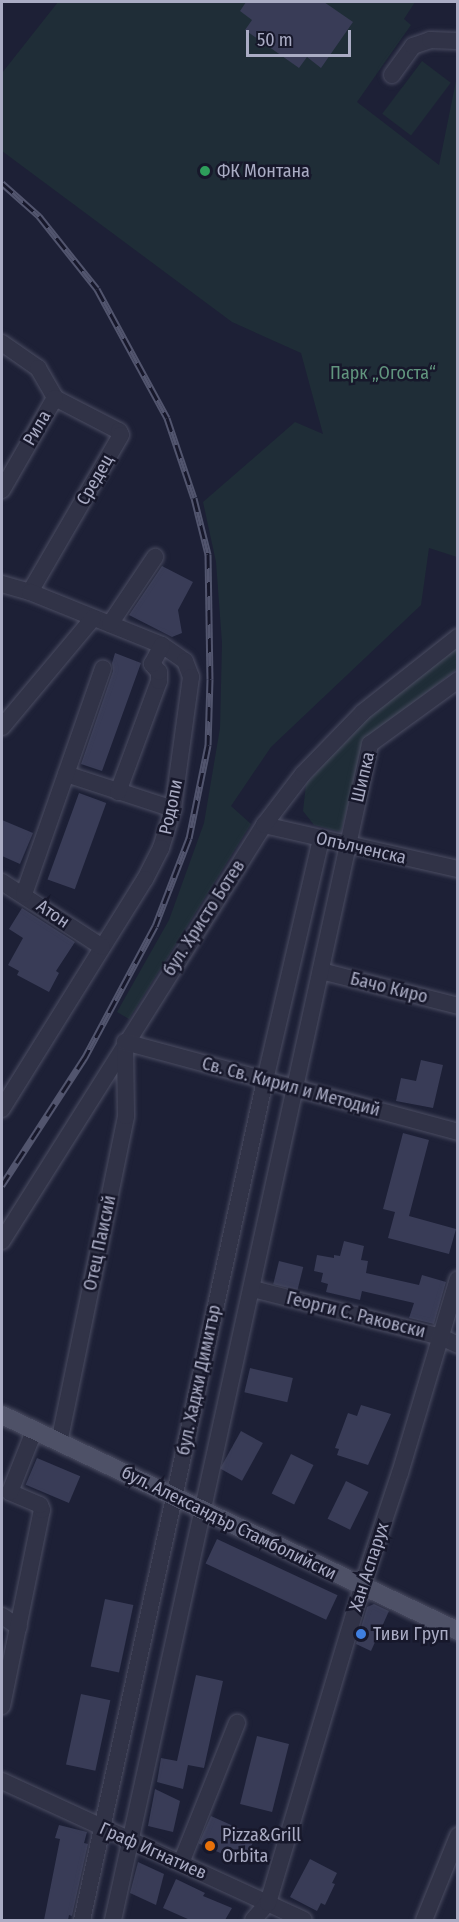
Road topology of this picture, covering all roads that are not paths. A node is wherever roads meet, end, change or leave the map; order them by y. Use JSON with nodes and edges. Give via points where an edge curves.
{"nodes":[{"id":1,"x":458,"y":41,"type":"edge"},
{"id":2,"x":392,"y":75,"type":"dead end"},
{"id":3,"x":2,"y":343,"type":"edge"},
{"id":4,"x":55,"y":398,"type":"junction"},
{"id":5,"x":2,"y":490,"type":"edge"},
{"id":6,"x":155,"y":556,"type":"dead end"},
{"id":7,"x":2,"y":584,"type":"edge"},
{"id":8,"x":30,"y":592,"type":"junction"},
{"id":9,"x":93,"y":618,"type":"junction"},
{"id":10,"x":110,"y":624,"type":"junction"},
{"id":11,"x":458,"y":637,"type":"edge"},
{"id":12,"x":162,"y":645,"type":"junction"},
{"id":13,"x":103,"y":668,"type":"dead end"},
{"id":14,"x":458,"y":680,"type":"edge"},
{"id":15,"x":2,"y":727,"type":"edge"},
{"id":16,"x":66,"y":774,"type":"junction"},
{"id":17,"x":118,"y":792,"type":"junction"},
{"id":18,"x":173,"y":809,"type":"junction"},
{"id":19,"x":264,"y":825,"type":"junction"},
{"id":20,"x":321,"y":840,"type":"junction"},
{"id":21,"x":347,"y":846,"type":"junction"},
{"id":22,"x":458,"y":869,"type":"edge"},
{"id":23,"x":2,"y":882,"type":"edge"},
{"id":24,"x":24,"y":894,"type":"junction"},
{"id":25,"x":102,"y":947,"type":"junction"},
{"id":26,"x":321,"y":971,"type":"junction"},
{"id":27,"x":458,"y":1006,"type":"edge"},
{"id":28,"x":125,"y":1042,"type":"junction"},
{"id":29,"x":265,"y":1080,"type":"junction"},
{"id":30,"x":297,"y":1089,"type":"junction"},
{"id":31,"x":2,"y":1109,"type":"edge"},
{"id":32,"x":458,"y":1132,"type":"edge"},
{"id":33,"x":2,"y":1241,"type":"edge"},
{"id":34,"x":458,"y":1280,"type":"edge"},
{"id":35,"x":253,"y":1289,"type":"junction"},
{"id":36,"x":441,"y":1336,"type":"junction"},
{"id":37,"x":458,"y":1345,"type":"edge"},
{"id":38,"x":2,"y":1415,"type":"edge"},
{"id":39,"x":34,"y":1431,"type":"junction"},
{"id":40,"x":59,"y":1443,"type":"junction"},
{"id":41,"x":174,"y":1495,"type":"junction"},
{"id":42,"x":203,"y":1509,"type":"junction"},
{"id":43,"x":362,"y":1587,"type":"junction"},
{"id":44,"x":2,"y":1616,"type":"edge"},
{"id":45,"x":20,"y":1627,"type":"junction"},
{"id":46,"x":458,"y":1631,"type":"edge"},
{"id":47,"x":2,"y":1706,"type":"edge"},
{"id":48,"x":237,"y":1723,"type":"dead end"},
{"id":49,"x":2,"y":1781,"type":"edge"},
{"id":50,"x":101,"y":1828,"type":"junction"},
{"id":51,"x":458,"y":1836,"type":"edge"},
{"id":52,"x":130,"y":1840,"type":"junction"},
{"id":53,"x":181,"y":1863,"type":"junction"},
{"id":54,"x":268,"y":1903,"type":"junction"},
{"id":55,"x":82,"y":1920,"type":"edge"},
{"id":56,"x":113,"y":1920,"type":"edge"},
{"id":57,"x":253,"y":1920,"type":"edge"},
{"id":58,"x":304,"y":1920,"type":"edge"},
{"id":59,"x":424,"y":1920,"type":"edge"}],
"edges":[{"from":1,"to":2,"type":"street","via":[[430,40],[413,46]]},
{"from":3,"to":4,"type":"street","via":[[38,368]]},
{"from":4,"to":5,"type":"street","name":"Рила"},
{"from":4,"to":8,"type":"street","name":"Средец","via":[[121,435]]},
{"from":6,"to":10,"type":"street"},
{"from":7,"to":8,"type":"street","name":"Родопи"},
{"from":8,"to":9,"type":"street","name":"Родопи"},
{"from":9,"to":10,"type":"street","name":"Родопи"},
{"from":9,"to":15,"type":"street"},
{"from":10,"to":12,"type":"street","name":"Родопи"},
{"from":11,"to":19,"type":"street","name":"бул. Христо Ботев","via":[[363,712],[303,774]]},
{"from":12,"to":17,"type":"street","via":[[152,663],[159,672],[159,681]]},
{"from":12,"to":18,"type":"street","name":"Родопи","via":[[185,661],[191,677]]},
{"from":13,"to":16,"type":"street"},
{"from":14,"to":21,"type":"street","name":"Шипка","via":[[370,744]]},
{"from":16,"to":17,"type":"street"},
{"from":16,"to":24,"type":"street"},
{"from":17,"to":18,"type":"street"},
{"from":18,"to":25,"type":"street","name":"Родопи","via":[[161,848]]},
{"from":19,"to":20,"type":"street","name":"Опълченска"},
{"from":19,"to":28,"type":"street","name":"бул. Христо Ботев"},
{"from":20,"to":21,"type":"street","name":"Опълченска"},
{"from":20,"to":29,"type":"street","name":"бул. Хаджи Димитър"},
{"from":21,"to":22,"type":"street","name":"Опълченска"},
{"from":21,"to":26,"type":"street","name":"бул. Хаджи Димитър"},
{"from":23,"to":24,"type":"street","name":"Атон"},
{"from":24,"to":25,"type":"street","name":"Атон"},
{"from":25,"to":31,"type":"street","name":"Родопи"},
{"from":26,"to":27,"type":"street","name":"Бачо Киро"},
{"from":26,"to":30,"type":"street","name":"бул. Хаджи Димитър"},
{"from":28,"to":29,"type":"street","name":"Св. Св. Кирил и Методий"},
{"from":28,"to":33,"type":"street","name":"бул. Христо Ботев"},
{"from":28,"to":40,"type":"street","name":"Отец Паисий","via":[[126,1116]]},
{"from":29,"to":30,"type":"street","name":"Св. Св. Кирил и Методий"},
{"from":29,"to":41,"type":"street","name":"бул. Хаджи Димитър"},
{"from":30,"to":32,"type":"street","name":"Св. Св. Кирил и Методий"},
{"from":30,"to":35,"type":"street","name":"бул. Хаджи Димитър"},
{"from":34,"to":36,"type":"street","name":"Хан Аспарух"},
{"from":35,"to":36,"type":"street","name":"Георги С. Раковски"},
{"from":35,"to":42,"type":"street","name":"бул. Хаджи Димитър"},
{"from":36,"to":37,"type":"street","name":"Георги С. Раковски"},
{"from":36,"to":43,"type":"street","name":"Хан Аспарух"},
{"from":38,"to":39,"type":"main road","name":"бул. Александър Стамболийски"},
{"from":39,"to":40,"type":"main road","name":"бул. Александър Стамболийски"},
{"from":39,"to":45,"type":"street","via":[[10,1489],[12,1494],[42,1507]]},
{"from":40,"to":41,"type":"main road","name":"бул. Александър Стамболийски"},
{"from":41,"to":42,"type":"main road","name":"бул. Александър Стамболийски"},
{"from":41,"to":50,"type":"street","name":"бул. Хаджи Димитър"},
{"from":42,"to":43,"type":"main road","name":"бул. Александър Стамболийски"},
{"from":42,"to":52,"type":"street","name":"бул. Хаджи Димитър"},
{"from":43,"to":46,"type":"main road","name":"бул. Александър Стамболийски"},
{"from":43,"to":54,"type":"street","name":"Хан Аспарух"},
{"from":44,"to":45,"type":"street"},
{"from":45,"to":47,"type":"street"},
{"from":48,"to":53,"type":"street"},
{"from":49,"to":50,"type":"street","name":"Граф Игнатиев"},
{"from":50,"to":52,"type":"street","name":"Граф Игнатиев"},
{"from":50,"to":55,"type":"street","name":"бул. Хаджи Димитър"},
{"from":51,"to":59,"type":"street"},
{"from":52,"to":53,"type":"street","name":"Граф Игнатиев"},
{"from":52,"to":56,"type":"street","name":"бул. Хаджи Димитър"},
{"from":53,"to":54,"type":"street","name":"Граф Игнатиев"},
{"from":54,"to":57,"type":"street","name":"Хан Аспарух"},
{"from":54,"to":58,"type":"street","name":"Граф Игнатиев"}]}
